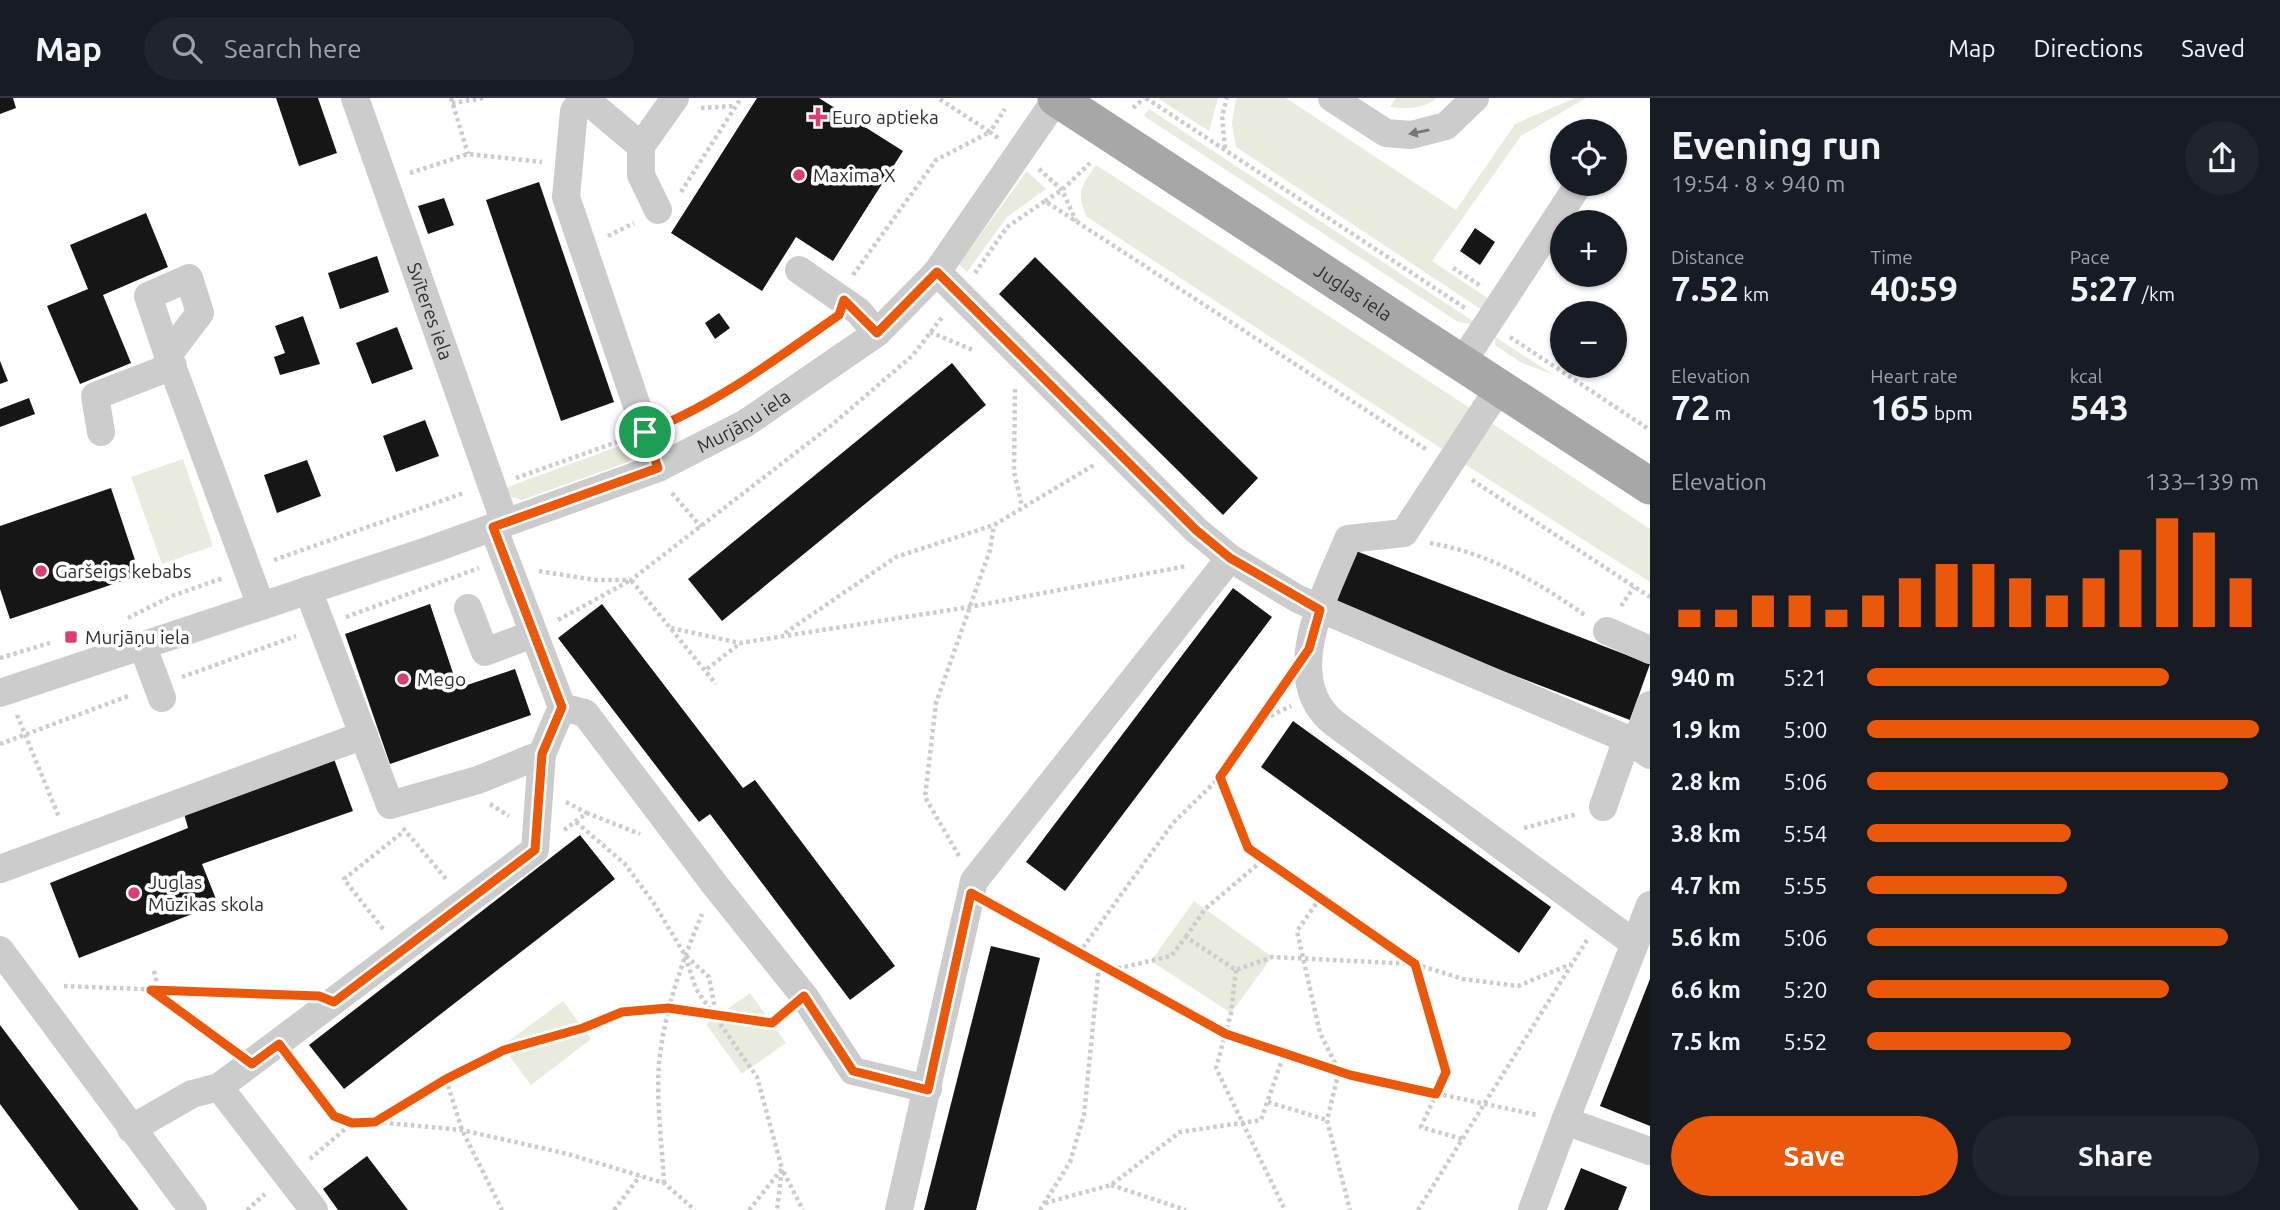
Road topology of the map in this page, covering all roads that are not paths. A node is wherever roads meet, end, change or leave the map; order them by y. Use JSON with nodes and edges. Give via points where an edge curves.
{"nodes":[{"id":1,"x":355,"y":98,"type":"edge"},
{"id":2,"x":584,"y":98,"type":"edge"},
{"id":3,"x":675,"y":98,"type":"edge"},
{"id":4,"x":1056,"y":98,"type":"edge"},
{"id":5,"x":1332,"y":98,"type":"edge"},
{"id":6,"x":1475,"y":98,"type":"edge"},
{"id":7,"x":641,"y":146,"type":"junction"},
{"id":8,"x":1571,"y":196,"type":"edge"},
{"id":9,"x":658,"y":210,"type":"dead end"},
{"id":10,"x":799,"y":270,"type":"dead end"},
{"id":11,"x":937,"y":272,"type":"junction"},
{"id":12,"x":877,"y":333,"type":"junction"},
{"id":13,"x":1461,"y":364,"type":"junction"},
{"id":14,"x":1499,"y":388,"type":"junction"},
{"id":15,"x":101,"y":432,"type":"dead end"},
{"id":16,"x":658,"y":468,"type":"junction"},
{"id":17,"x":1650,"y":486,"type":"edge"},
{"id":18,"x":499,"y":525,"type":"junction"},
{"id":19,"x":1230,"y":558,"type":"junction"},
{"id":20,"x":308,"y":590,"type":"junction"},
{"id":21,"x":261,"y":606,"type":"junction"},
{"id":22,"x":468,"y":608,"type":"dead end"},
{"id":23,"x":1320,"y":610,"type":"junction"},
{"id":24,"x":1607,"y":631,"type":"road end"},
{"id":25,"x":533,"y":634,"type":"junction"},
{"id":26,"x":143,"y":647,"type":"junction"},
{"id":27,"x":1650,"y":650,"type":"edge"},
{"id":28,"x":4,"y":692,"type":"edge"},
{"id":29,"x":162,"y":698,"type":"dead end"},
{"id":30,"x":1650,"y":705,"type":"edge"},
{"id":31,"x":562,"y":707,"type":"junction"},
{"id":32,"x":364,"y":736,"type":"junction"},
{"id":33,"x":1638,"y":746,"type":"edge"},
{"id":34,"x":542,"y":754,"type":"junction"},
{"id":35,"x":1603,"y":807,"type":"road end"},
{"id":36,"x":0,"y":869,"type":"edge"},
{"id":37,"x":1650,"y":905,"type":"edge"},
{"id":38,"x":1634,"y":943,"type":"junction"},
{"id":39,"x":0,"y":950,"type":"edge"},
{"id":40,"x":219,"y":1087,"type":"junction"},
{"id":41,"x":928,"y":1090,"type":"junction"},
{"id":42,"x":1565,"y":1121,"type":"junction"},
{"id":43,"x":131,"y":1129,"type":"junction"},
{"id":44,"x":1650,"y":1151,"type":"edge"},
{"id":45,"x":193,"y":1210,"type":"edge"},
{"id":46,"x":314,"y":1210,"type":"edge"},
{"id":47,"x":899,"y":1210,"type":"edge"},
{"id":48,"x":1532,"y":1210,"type":"edge"}],
"edges":[{"from":1,"to":18,"type":"street","name":"Svīteres iela","via":[[491,485]]},
{"from":2,"to":7,"type":"street"},
{"from":2,"to":16,"type":"street","via":[[574,111],[566,197]]},
{"from":3,"to":7,"type":"street"},
{"from":4,"to":11,"type":"street","name":"Murjāņu iela"},
{"from":4,"to":13,"type":"main road","name":"Juglas iela"},
{"from":6,"to":5,"type":"street","one_way":true,"via":[[1446,125],[1412,135],[1386,133]]},
{"from":7,"to":9,"type":"street","via":[[641,176]]},
{"from":8,"to":13,"type":"street"},
{"from":10,"to":12,"type":"street","via":[[844,300]]},
{"from":11,"to":12,"type":"street","name":"Murjāņu iela"},
{"from":11,"to":19,"type":"street","via":[[1196,530]]},
{"from":12,"to":16,"type":"street","name":"Murjāņu iela","via":[[746,423]]},
{"from":13,"to":14,"type":"main road","name":"Juglas iela"},
{"from":14,"to":17,"type":"main road","name":"Juglas iela"},
{"from":14,"to":23,"type":"street","via":[[1404,533],[1349,539]]},
{"from":15,"to":21,"type":"street","via":[[95,396],[171,361]]},
{"from":16,"to":18,"type":"street","name":"Murjāņu iela"},
{"from":18,"to":20,"type":"street","name":"Murjāņu iela"},
{"from":18,"to":25,"type":"street","name":"Svīteres iela"},
{"from":19,"to":23,"type":"street"},
{"from":19,"to":41,"type":"street","via":[[972,887]]},
{"from":20,"to":21,"type":"street","name":"Murjāņu iela"},
{"from":20,"to":32,"type":"street"},
{"from":21,"to":26,"type":"street","name":"Murjāņu iela"},
{"from":22,"to":25,"type":"street","via":[[485,652]]},
{"from":23,"to":33,"type":"street"},
{"from":23,"to":38,"type":"street","via":[[1309,649],[1309,688],[1321,713]]},
{"from":24,"to":27,"type":"street"},
{"from":25,"to":31,"type":"street","name":"Svīteres iela"},
{"from":26,"to":28,"type":"street","name":"Murjāņu iela"},
{"from":26,"to":29,"type":"street"},
{"from":30,"to":33,"type":"street"},
{"from":31,"to":34,"type":"street"},
{"from":31,"to":41,"type":"street","via":[[585,713],[804,996],[853,1071]]},
{"from":32,"to":34,"type":"street","via":[[390,805],[461,785]]},
{"from":32,"to":36,"type":"street"},
{"from":33,"to":35,"type":"street"},
{"from":34,"to":40,"type":"street","via":[[535,842],[466,902]]},
{"from":37,"to":38,"type":"street"},
{"from":38,"to":42,"type":"street"},
{"from":39,"to":43,"type":"street"},
{"from":40,"to":43,"type":"street","via":[[192,1094]]},
{"from":40,"to":46,"type":"street"},
{"from":41,"to":47,"type":"street"},
{"from":42,"to":44,"type":"street"},
{"from":42,"to":48,"type":"street"},
{"from":43,"to":45,"type":"street"}]}
